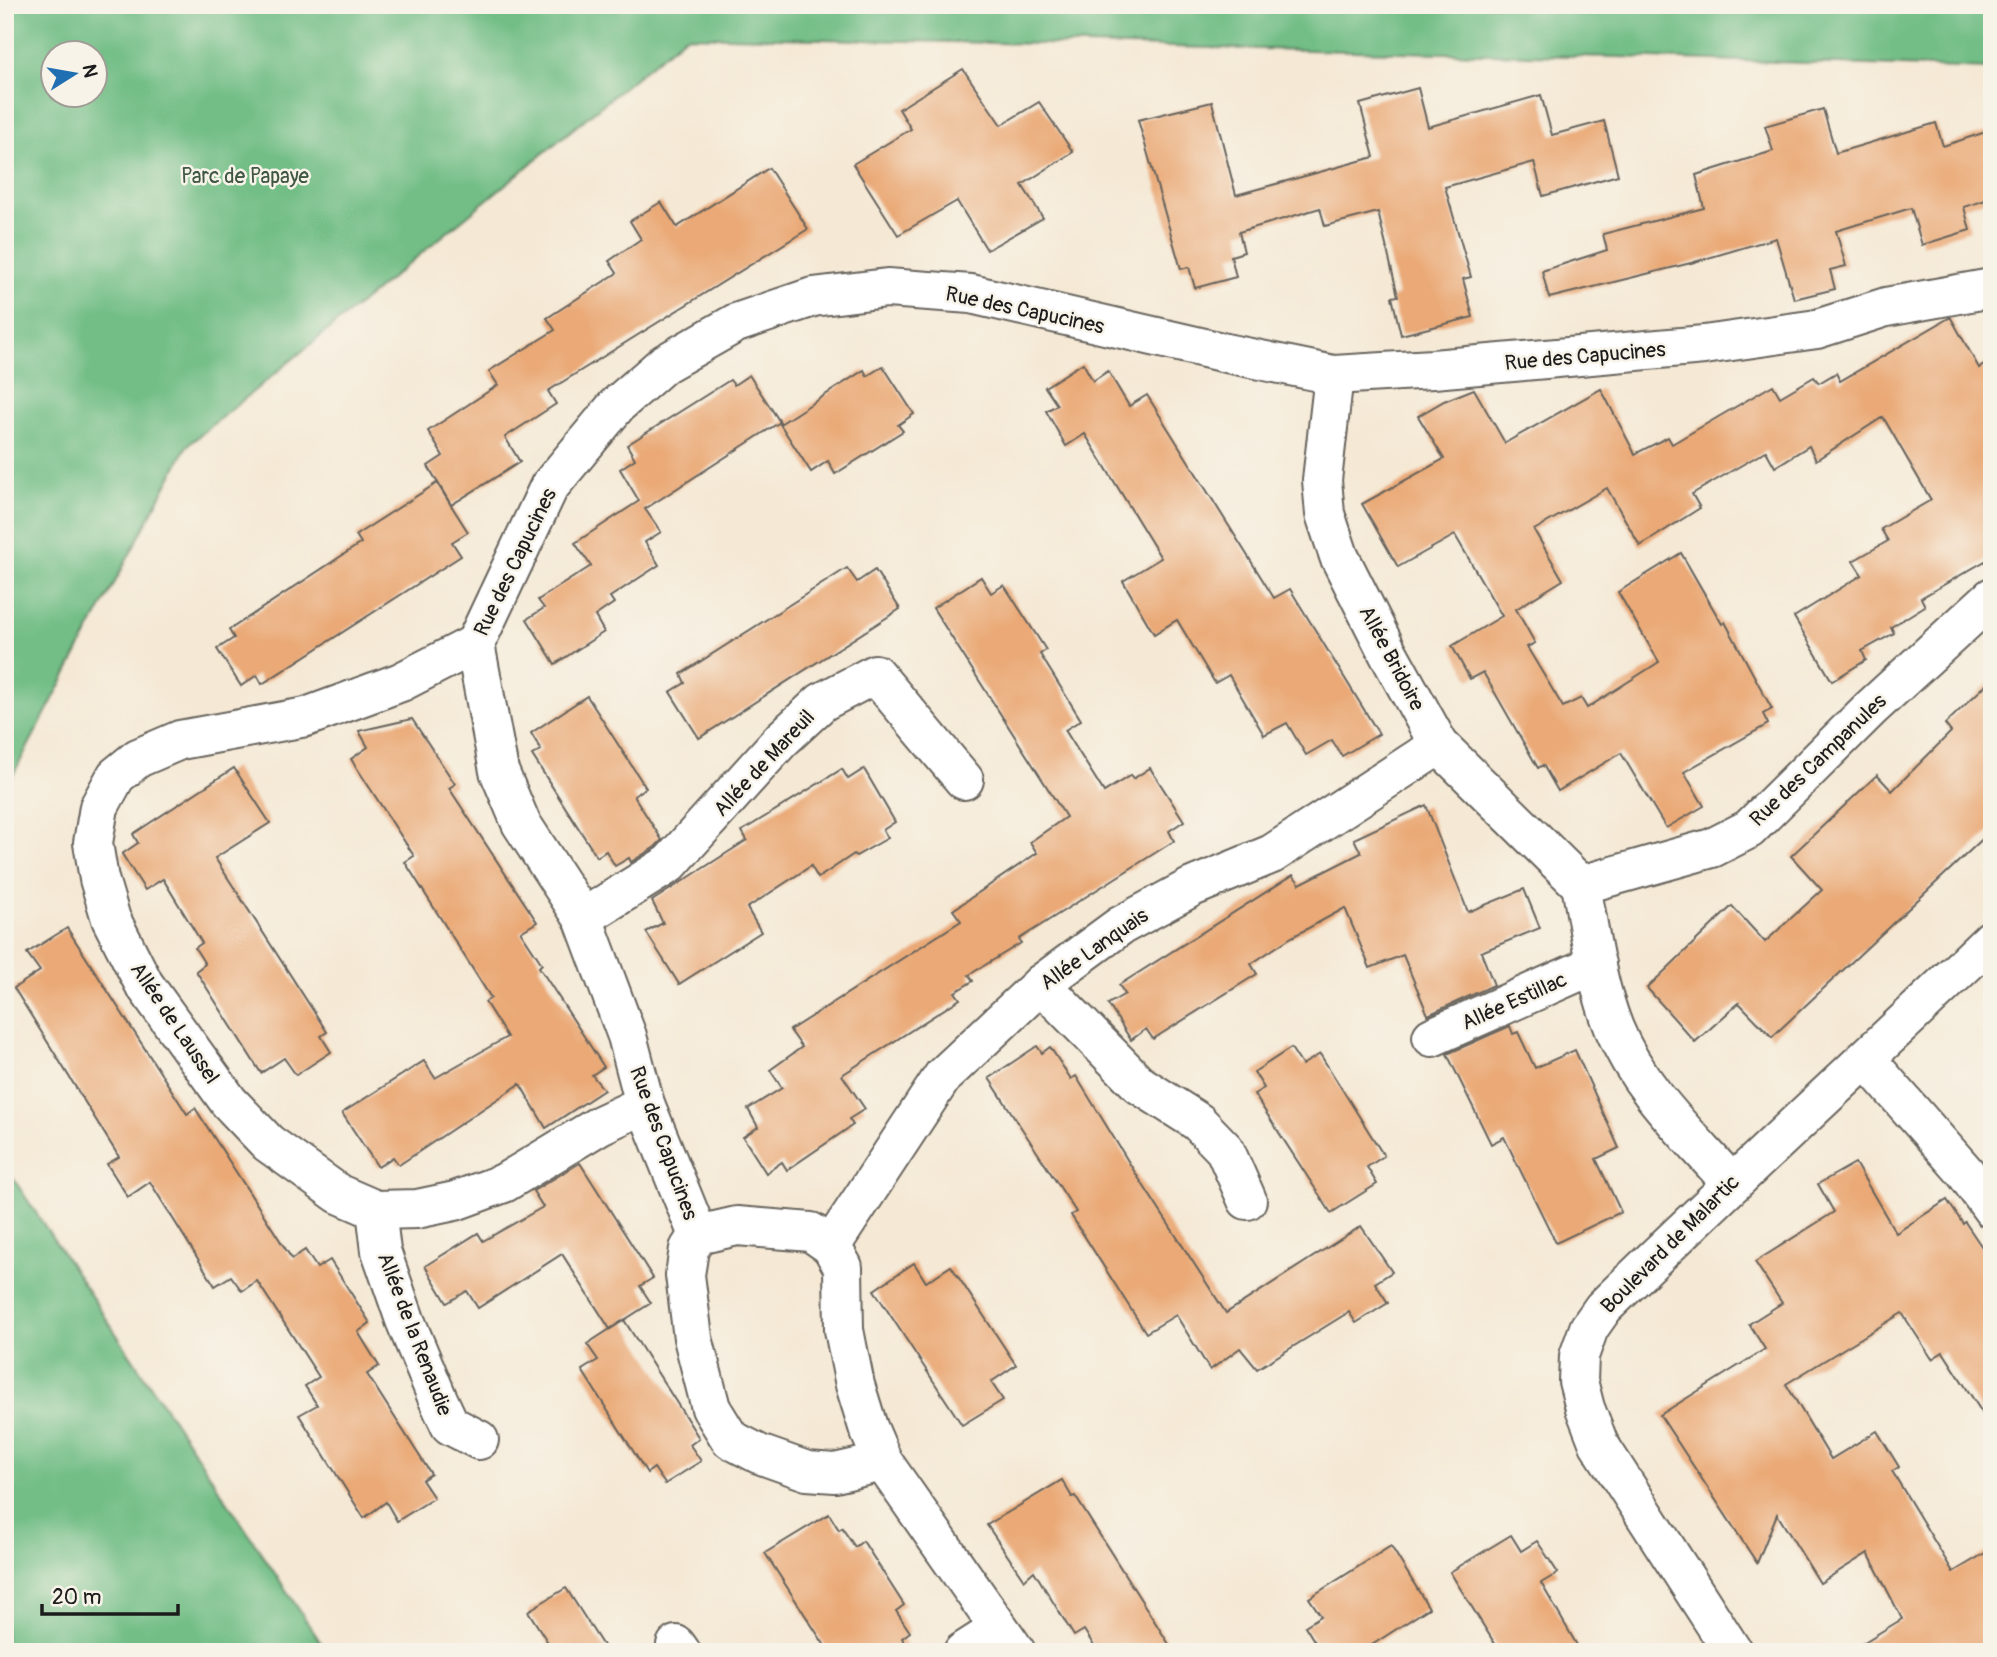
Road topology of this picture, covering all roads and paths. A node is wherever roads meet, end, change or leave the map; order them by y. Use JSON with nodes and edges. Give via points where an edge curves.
{"nodes":[{"id":1,"x":1992,"y":288,"type":"edge"},
{"id":2,"x":1334,"y":375,"type":"junction"},
{"id":3,"x":1992,"y":597,"type":"edge"},
{"id":4,"x":475,"y":644,"type":"junction"},
{"id":5,"x":1439,"y":745,"type":"junction"},
{"id":6,"x":964,"y":780,"type":"dead end"},
{"id":7,"x":1581,"y":886,"type":"junction"},
{"id":8,"x":583,"y":918,"type":"junction"},
{"id":9,"x":1992,"y":939,"type":"edge"},
{"id":10,"x":1596,"y":964,"type":"junction"},
{"id":11,"x":1041,"y":984,"type":"junction"},
{"id":12,"x":1432,"y":1037,"type":"dead end"},
{"id":13,"x":1866,"y":1059,"type":"junction"},
{"id":14,"x":645,"y":1104,"type":"junction"},
{"id":15,"x":1731,"y":1183,"type":"junction"},
{"id":16,"x":1247,"y":1200,"type":"dead end"},
{"id":17,"x":1992,"y":1209,"type":"edge"},
{"id":18,"x":376,"y":1210,"type":"junction"},
{"id":19,"x":698,"y":1235,"type":"junction"},
{"id":20,"x":831,"y":1246,"type":"junction"},
{"id":21,"x":479,"y":1440,"type":"dead end"},
{"id":22,"x":883,"y":1462,"type":"junction"},
{"id":23,"x":1007,"y":1640,"type":"edge"},
{"id":24,"x":963,"y":1652,"type":"edge"},
{"id":25,"x":1733,"y":1652,"type":"edge"}],
"edges":[{"from":1,"to":2,"type":"street","name":"Rue des Capucines","via":[[1886,307],[1817,329],[1704,345]]},
{"from":2,"to":4,"type":"street","name":"Rue des Capucines","via":[[971,294],[887,288],[813,297],[736,323],[664,364],[617,405],[549,487]]},
{"from":2,"to":5,"type":"street","name":"Allée Bridoire","via":[[1322,480],[1325,514],[1339,556]]},
{"from":3,"to":7,"type":"street","name":"Rue des Campanules","via":[[1749,829],[1712,848]]},
{"from":4,"to":8,"type":"street","name":"Rue des Capucines","via":[[499,771],[521,823]]},
{"from":4,"to":18,"type":"street","name":"Allée de Laussel","via":[[401,682],[306,717],[180,740],[138,758],[116,776],[99,807],[93,844],[99,879],[111,919],[144,984],[229,1102],[268,1143],[339,1194]]},
{"from":5,"to":7,"type":"street","name":"Allée Bridoire"},
{"from":5,"to":11,"type":"street","name":"Allée Lanquais","via":[[1272,854],[1192,887],[1120,926]]},
{"from":6,"to":8,"type":"street","name":"Allée de Mareuil","via":[[875,674],[822,702],[781,740],[669,864]]},
{"from":7,"to":10,"type":"street"},
{"from":8,"to":14,"type":"street","name":"Rue des Capucines","via":[[627,1036]]},
{"from":9,"to":13,"type":"street","name":"Boulevard de Malartic"},
{"from":10,"to":12,"type":"street","name":"Allée Estillac"},
{"from":10,"to":15,"type":"street","via":[[1614,1029],[1635,1069]]},
{"from":11,"to":16,"type":"street","via":[[1140,1085],[1198,1122],[1226,1150]]},
{"from":11,"to":20,"type":"street","name":"Allée Lanquais","via":[[943,1076]]},
{"from":13,"to":15,"type":"street","name":"Boulevard de Malartic"},
{"from":13,"to":17,"type":"street"},
{"from":14,"to":18,"type":"street","name":"Allée de Laussel","via":[[600,1125],[504,1183],[417,1209]]},
{"from":14,"to":19,"type":"street","name":"Rue des Capucines"},
{"from":15,"to":25,"type":"street","name":"Boulevard de Malartic","via":[[1603,1308],[1589,1328],[1579,1356],[1578,1381],[1599,1444]]},
{"from":18,"to":21,"type":"street","name":"Allée de la Renaudie","via":[[381,1251],[437,1397],[450,1425]]},
{"from":19,"to":20,"type":"street","via":[[737,1226],[811,1232]]},
{"from":19,"to":22,"type":"street","via":[[689,1249],[685,1275],[693,1338],[711,1408],[730,1439],[807,1471],[835,1473]]},
{"from":20,"to":22,"type":"street","via":[[844,1266],[844,1330],[855,1385]]},
{"from":22,"to":23,"type":"street"},
{"from":23,"to":24,"type":"street"}]}
